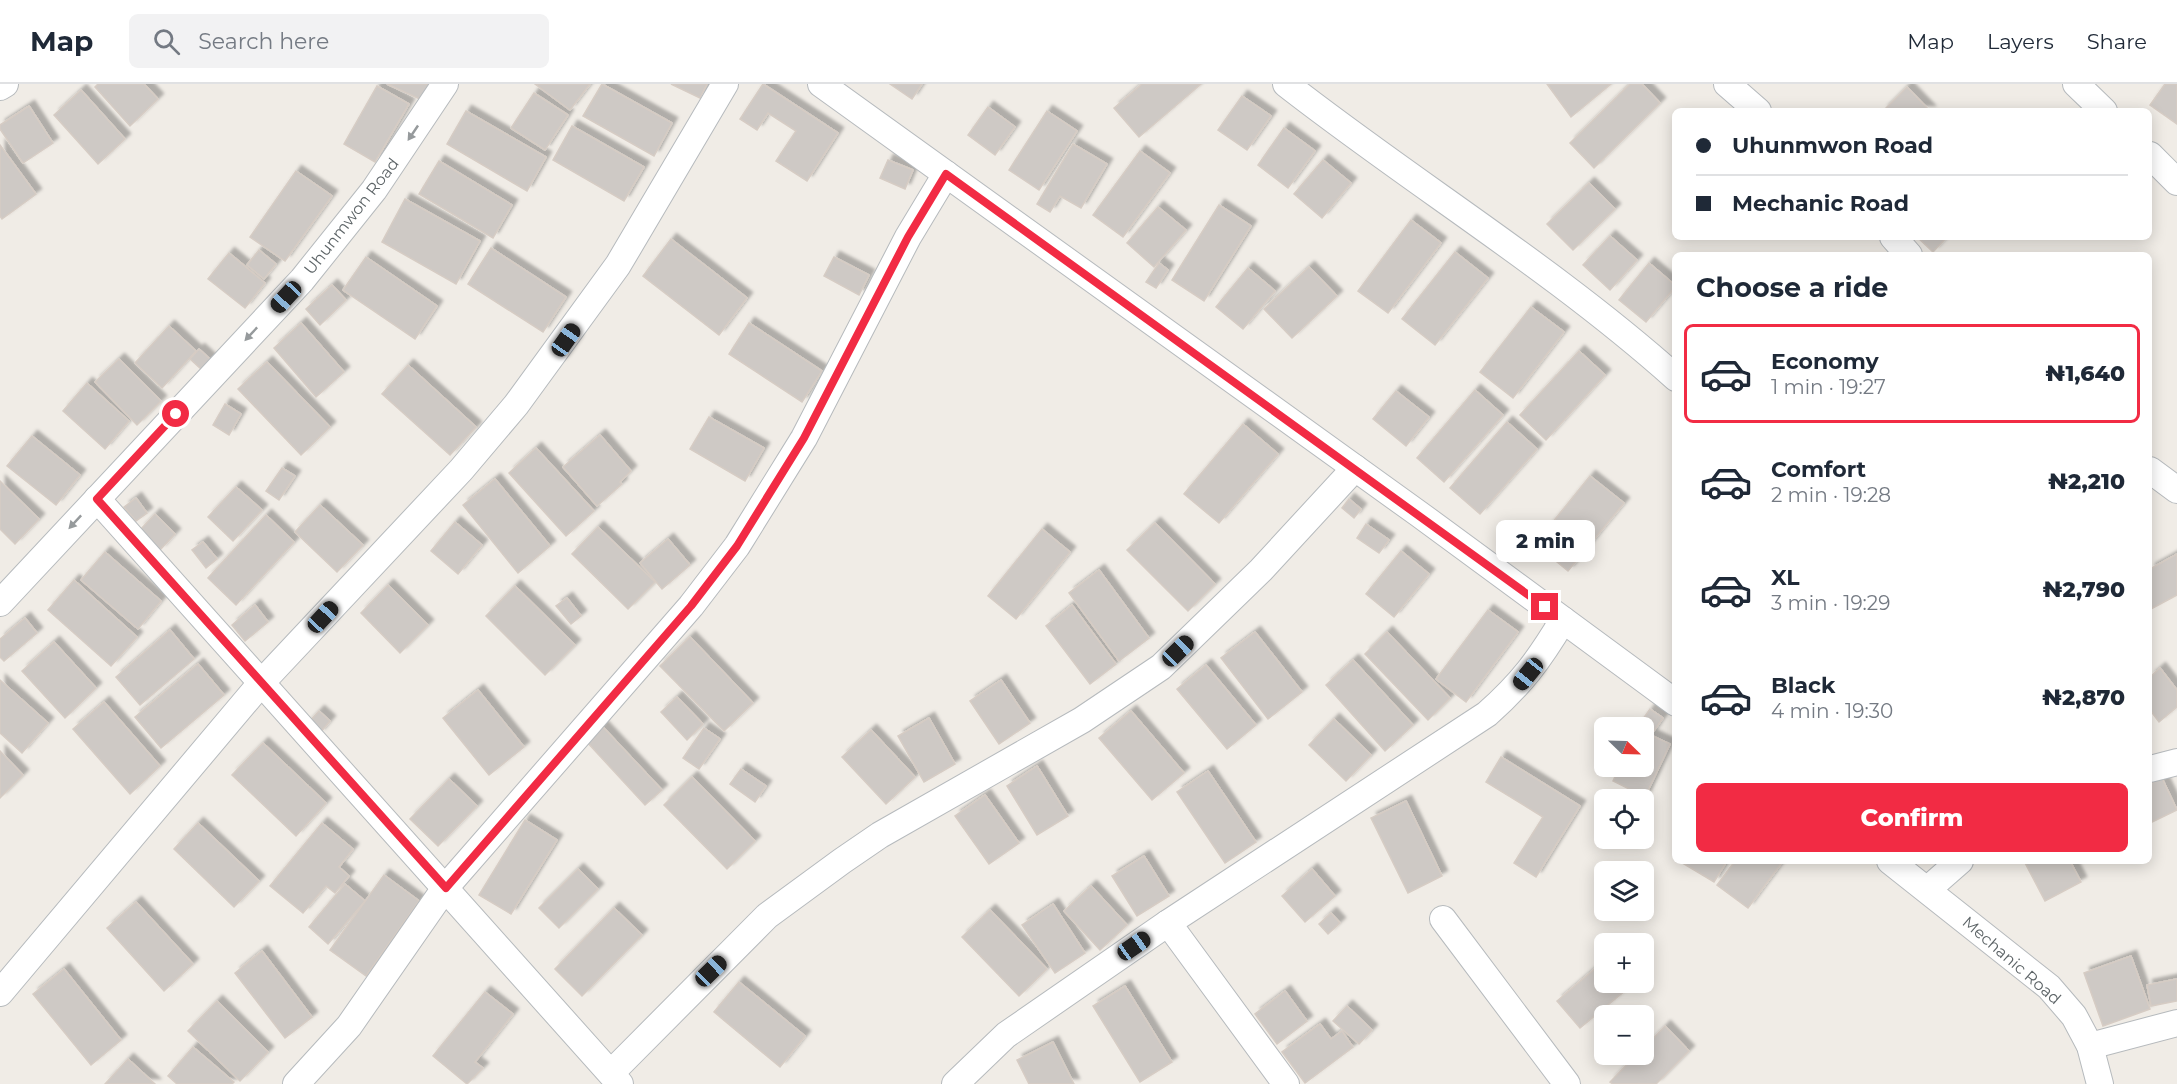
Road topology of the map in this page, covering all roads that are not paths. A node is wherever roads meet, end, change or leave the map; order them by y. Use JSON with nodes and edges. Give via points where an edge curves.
{"nodes":[{"id":1,"x":5,"y":84,"type":"edge"},
{"id":2,"x":445,"y":84,"type":"edge"},
{"id":3,"x":725,"y":84,"type":"edge"},
{"id":4,"x":821,"y":84,"type":"edge"},
{"id":5,"x":1286,"y":84,"type":"edge"},
{"id":6,"x":1727,"y":84,"type":"edge"},
{"id":7,"x":2076,"y":84,"type":"edge"},
{"id":8,"x":0,"y":87,"type":"edge"},
{"id":9,"x":1755,"y":108,"type":"edge"},
{"id":10,"x":2101,"y":108,"type":"edge"},
{"id":11,"x":2152,"y":157,"type":"edge"},
{"id":12,"x":946,"y":174,"type":"junction"},
{"id":13,"x":2177,"y":182,"type":"edge"},
{"id":14,"x":1896,"y":240,"type":"edge"},
{"id":15,"x":1906,"y":252,"type":"edge"},
{"id":16,"x":1672,"y":375,"type":"edge"},
{"id":17,"x":1355,"y":468,"type":"junction"},
{"id":18,"x":2152,"y":471,"type":"edge"},
{"id":19,"x":2177,"y":490,"type":"edge"},
{"id":20,"x":97,"y":499,"type":"junction"},
{"id":21,"x":0,"y":603,"type":"edge"},
{"id":22,"x":1563,"y":620,"type":"junction"},
{"id":23,"x":262,"y":682,"type":"junction"},
{"id":24,"x":1672,"y":700,"type":"edge"},
{"id":25,"x":2177,"y":762,"type":"edge"},
{"id":26,"x":2152,"y":768,"type":"edge"},
{"id":27,"x":1894,"y":864,"type":"edge"},
{"id":28,"x":1957,"y":864,"type":"edge"},
{"id":29,"x":446,"y":888,"type":"junction"},
{"id":30,"x":1928,"y":889,"type":"junction"},
{"id":31,"x":1443,"y":919,"type":"dead end"},
{"id":32,"x":1168,"y":922,"type":"junction"},
{"id":33,"x":0,"y":993,"type":"edge"},
{"id":34,"x":2177,"y":1023,"type":"edge"},
{"id":35,"x":2090,"y":1046,"type":"junction"},
{"id":36,"x":615,"y":1079,"type":"edge"},
{"id":37,"x":2098,"y":1083,"type":"edge"},
{"id":38,"x":296,"y":1084,"type":"edge"},
{"id":39,"x":955,"y":1084,"type":"edge"},
{"id":40,"x":1286,"y":1084,"type":"edge"},
{"id":41,"x":1568,"y":1084,"type":"edge"}],
"edges":[{"from":1,"to":8,"type":"street"},
{"from":2,"to":20,"type":"street","name":"Uhunmwon Road","one_way":true,"via":[[374,189],[302,280]]},
{"from":3,"to":23,"type":"street","via":[[618,265],[516,405],[461,470]]},
{"from":4,"to":12,"type":"street"},
{"from":5,"to":16,"type":"street","via":[[1599,313]]},
{"from":6,"to":9,"type":"street"},
{"from":7,"to":10,"type":"street"},
{"from":11,"to":13,"type":"street"},
{"from":12,"to":17,"type":"street"},
{"from":12,"to":29,"type":"street","via":[[908,237],[804,438],[737,546],[691,606]]},
{"from":14,"to":15,"type":"street"},
{"from":17,"to":22,"type":"street"},
{"from":17,"to":36,"type":"street","via":[[1261,570],[1161,666],[1083,720],[880,835],[767,916]]},
{"from":18,"to":19,"type":"street"},
{"from":20,"to":21,"type":"street","name":"Uhunmwon Road","one_way":true},
{"from":20,"to":23,"type":"street"},
{"from":22,"to":24,"type":"street"},
{"from":22,"to":32,"type":"street","via":[[1537,663],[1487,714]]},
{"from":23,"to":29,"type":"street"},
{"from":23,"to":33,"type":"street"},
{"from":25,"to":26,"type":"street"},
{"from":27,"to":30,"type":"street","name":"Mechanic Road"},
{"from":28,"to":30,"type":"street"},
{"from":29,"to":36,"type":"street"},
{"from":29,"to":38,"type":"street","via":[[349,1026]]},
{"from":30,"to":35,"type":"street","name":"Mechanic Road","via":[[2049,987],[2074,1016]]},
{"from":31,"to":41,"type":"street"},
{"from":32,"to":39,"type":"street","via":[[1006,1035]]},
{"from":32,"to":40,"type":"street"},
{"from":34,"to":35,"type":"street"},
{"from":35,"to":37,"type":"street","name":"Mechanic Road"}]}
